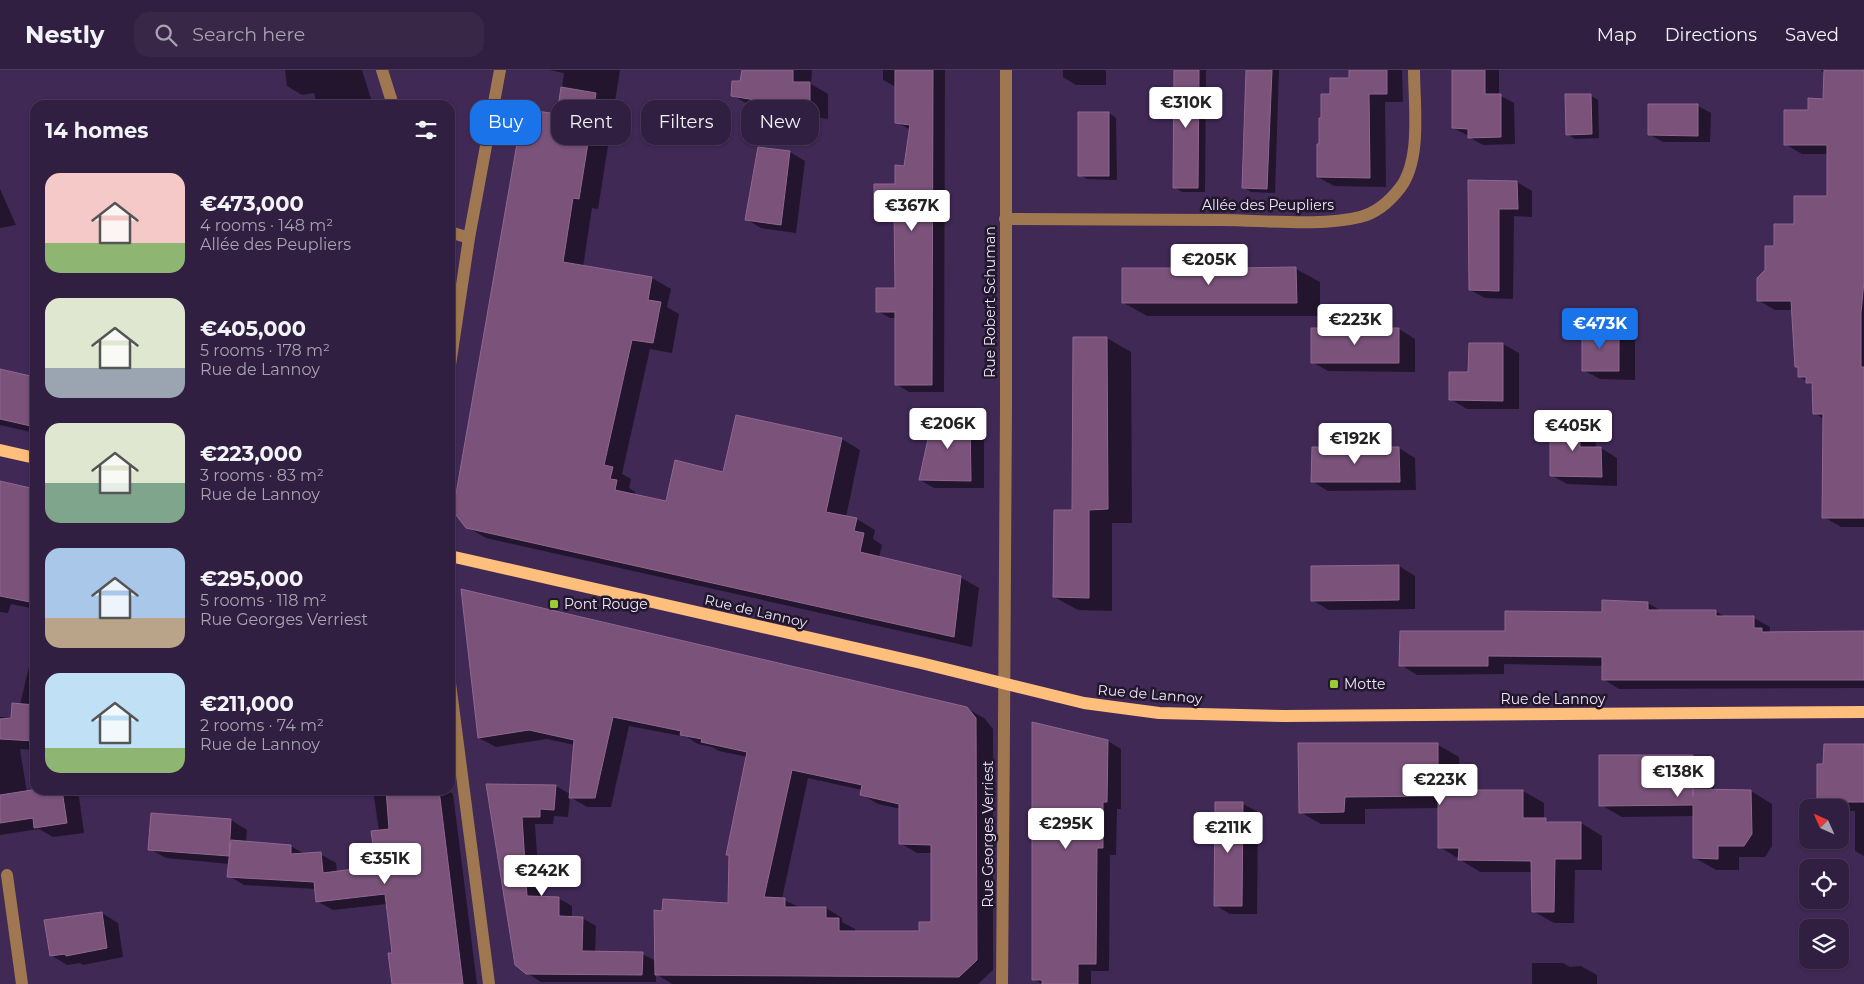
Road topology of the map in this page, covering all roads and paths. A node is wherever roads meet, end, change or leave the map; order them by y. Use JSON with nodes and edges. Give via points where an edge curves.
{"nodes":[{"id":1,"x":382,"y":70,"type":"edge"},
{"id":2,"x":500,"y":70,"type":"edge"},
{"id":3,"x":1006,"y":70,"type":"edge"},
{"id":4,"x":1414,"y":70,"type":"edge"},
{"id":5,"x":391,"y":100,"type":"edge"},
{"id":6,"x":1005,"y":219,"type":"junction"},
{"id":7,"x":455,"y":234,"type":"edge"},
{"id":8,"x":469,"y":238,"type":"junction"},
{"id":9,"x":455,"y":332,"type":"edge"},
{"id":10,"x":0,"y":450,"type":"edge"},
{"id":11,"x":30,"y":457,"type":"edge"},
{"id":12,"x":455,"y":557,"type":"edge"},
{"id":13,"x":1004,"y":684,"type":"junction"},
{"id":14,"x":1864,"y":712,"type":"edge"},
{"id":15,"x":455,"y":722,"type":"edge"},
{"id":16,"x":6,"y":875,"type":"dead end"},
{"id":17,"x":22,"y":984,"type":"edge"},
{"id":18,"x":489,"y":984,"type":"edge"},
{"id":19,"x":1002,"y":984,"type":"edge"}],
"edges":[{"from":1,"to":5,"type":"street"},
{"from":2,"to":8,"type":"street"},
{"from":3,"to":6,"type":"street","name":"Rue Robert Schuman"},
{"from":4,"to":6,"type":"street","name":"Allée des Peupliers","via":[[1414,146],[1407,174],[1392,198],[1363,216],[1324,222]]},
{"from":6,"to":13,"type":"street","name":"Rue Robert Schuman"},
{"from":7,"to":8,"type":"street"},
{"from":8,"to":9,"type":"street"},
{"from":10,"to":11,"type":"main road"},
{"from":12,"to":13,"type":"main road","name":"Rue de Lannoy"},
{"from":13,"to":14,"type":"main road","name":"Rue de Lannoy","via":[[1084,703],[1185,714]]},
{"from":13,"to":19,"type":"street","name":"Rue Georges Verriest"},
{"from":15,"to":18,"type":"street"},
{"from":16,"to":17,"type":"street"}]}
